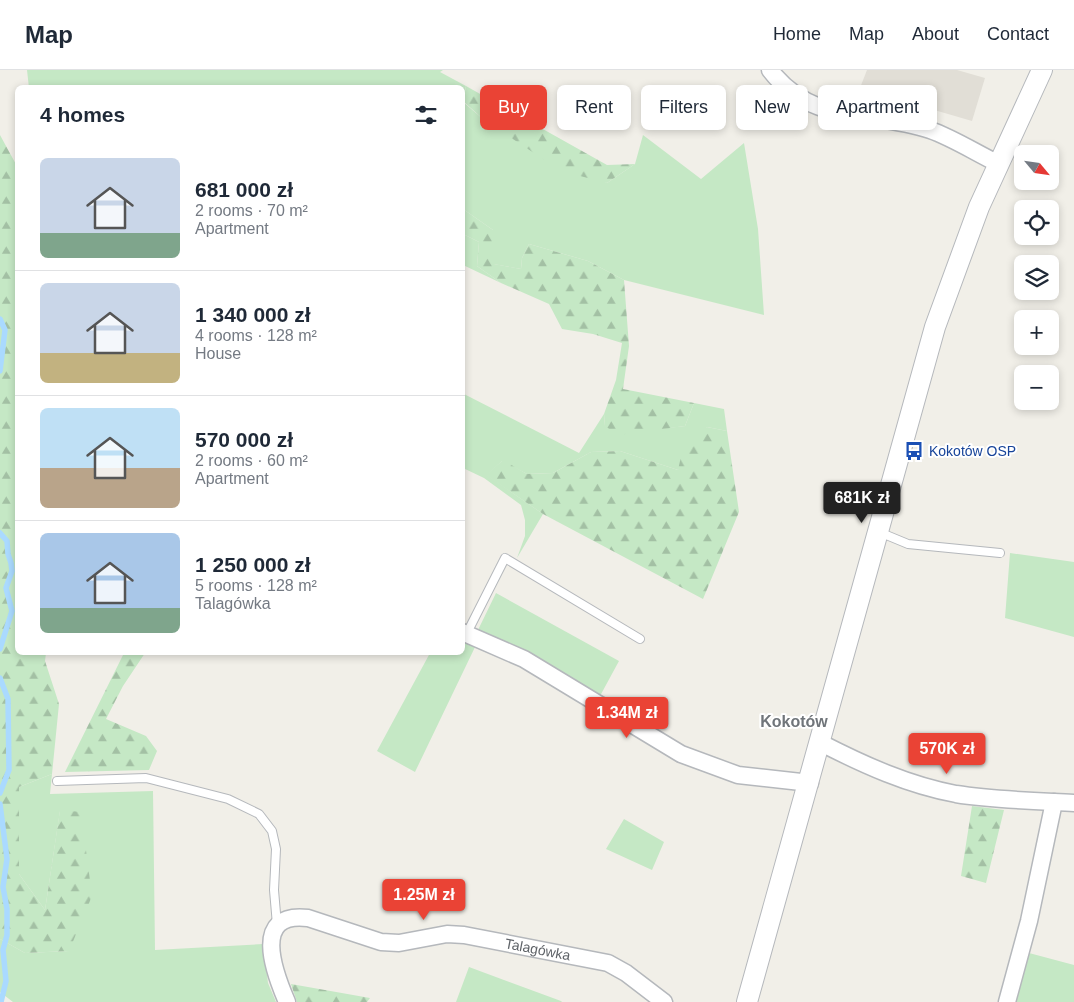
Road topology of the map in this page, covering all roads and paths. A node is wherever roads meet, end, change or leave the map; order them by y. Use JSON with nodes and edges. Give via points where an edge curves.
{"nodes":[{"id":1,"x":770,"y":70,"type":"edge"},
{"id":2,"x":1042,"y":70,"type":"edge"},
{"id":3,"x":999,"y":164,"type":"junction"},
{"id":4,"x":878,"y":532,"type":"junction"},
{"id":5,"x":1000,"y":553,"type":"dead end"},
{"id":6,"x":465,"y":632,"type":"edge"},
{"id":7,"x":640,"y":639,"type":"dead end"},
{"id":8,"x":821,"y":743,"type":"junction"},
{"id":9,"x":57,"y":781,"type":"dead end"},
{"id":10,"x":810,"y":783,"type":"junction"},
{"id":11,"x":1054,"y":802,"type":"junction"},
{"id":12,"x":1074,"y":803,"type":"edge"},
{"id":13,"x":277,"y":925,"type":"junction"},
{"id":14,"x":287,"y":1002,"type":"edge"},
{"id":15,"x":664,"y":1002,"type":"edge"},
{"id":16,"x":747,"y":1002,"type":"edge"},
{"id":17,"x":1007,"y":1002,"type":"edge"}],
"edges":[{"from":1,"to":3,"type":"street","via":[[796,96],[820,109],[930,131]]},
{"from":2,"to":3,"type":"street"},
{"from":3,"to":4,"type":"street","via":[[966,241],[938,319]]},
{"from":4,"to":5,"type":"lane","via":[[908,544]]},
{"from":4,"to":8,"type":"street"},
{"from":6,"to":7,"type":"lane","via":[[505,558]]},
{"from":6,"to":10,"type":"street","via":[[524,659],[681,754],[738,775]]},
{"from":8,"to":10,"type":"street"},
{"from":8,"to":11,"type":"street","via":[[872,769],[957,794]]},
{"from":9,"to":13,"type":"lane","via":[[146,778],[228,799],[259,814],[272,831],[276,850],[274,890]]},
{"from":10,"to":16,"type":"street"},
{"from":11,"to":12,"type":"street"},
{"from":11,"to":17,"type":"street","via":[[1029,920]]},
{"from":13,"to":14,"type":"street","via":[[271,952]]},
{"from":13,"to":15,"type":"street","name":"Talagówka","via":[[296,917],[308,918],[381,942],[446,934],[464,935],[581,957],[616,966]]}]}
